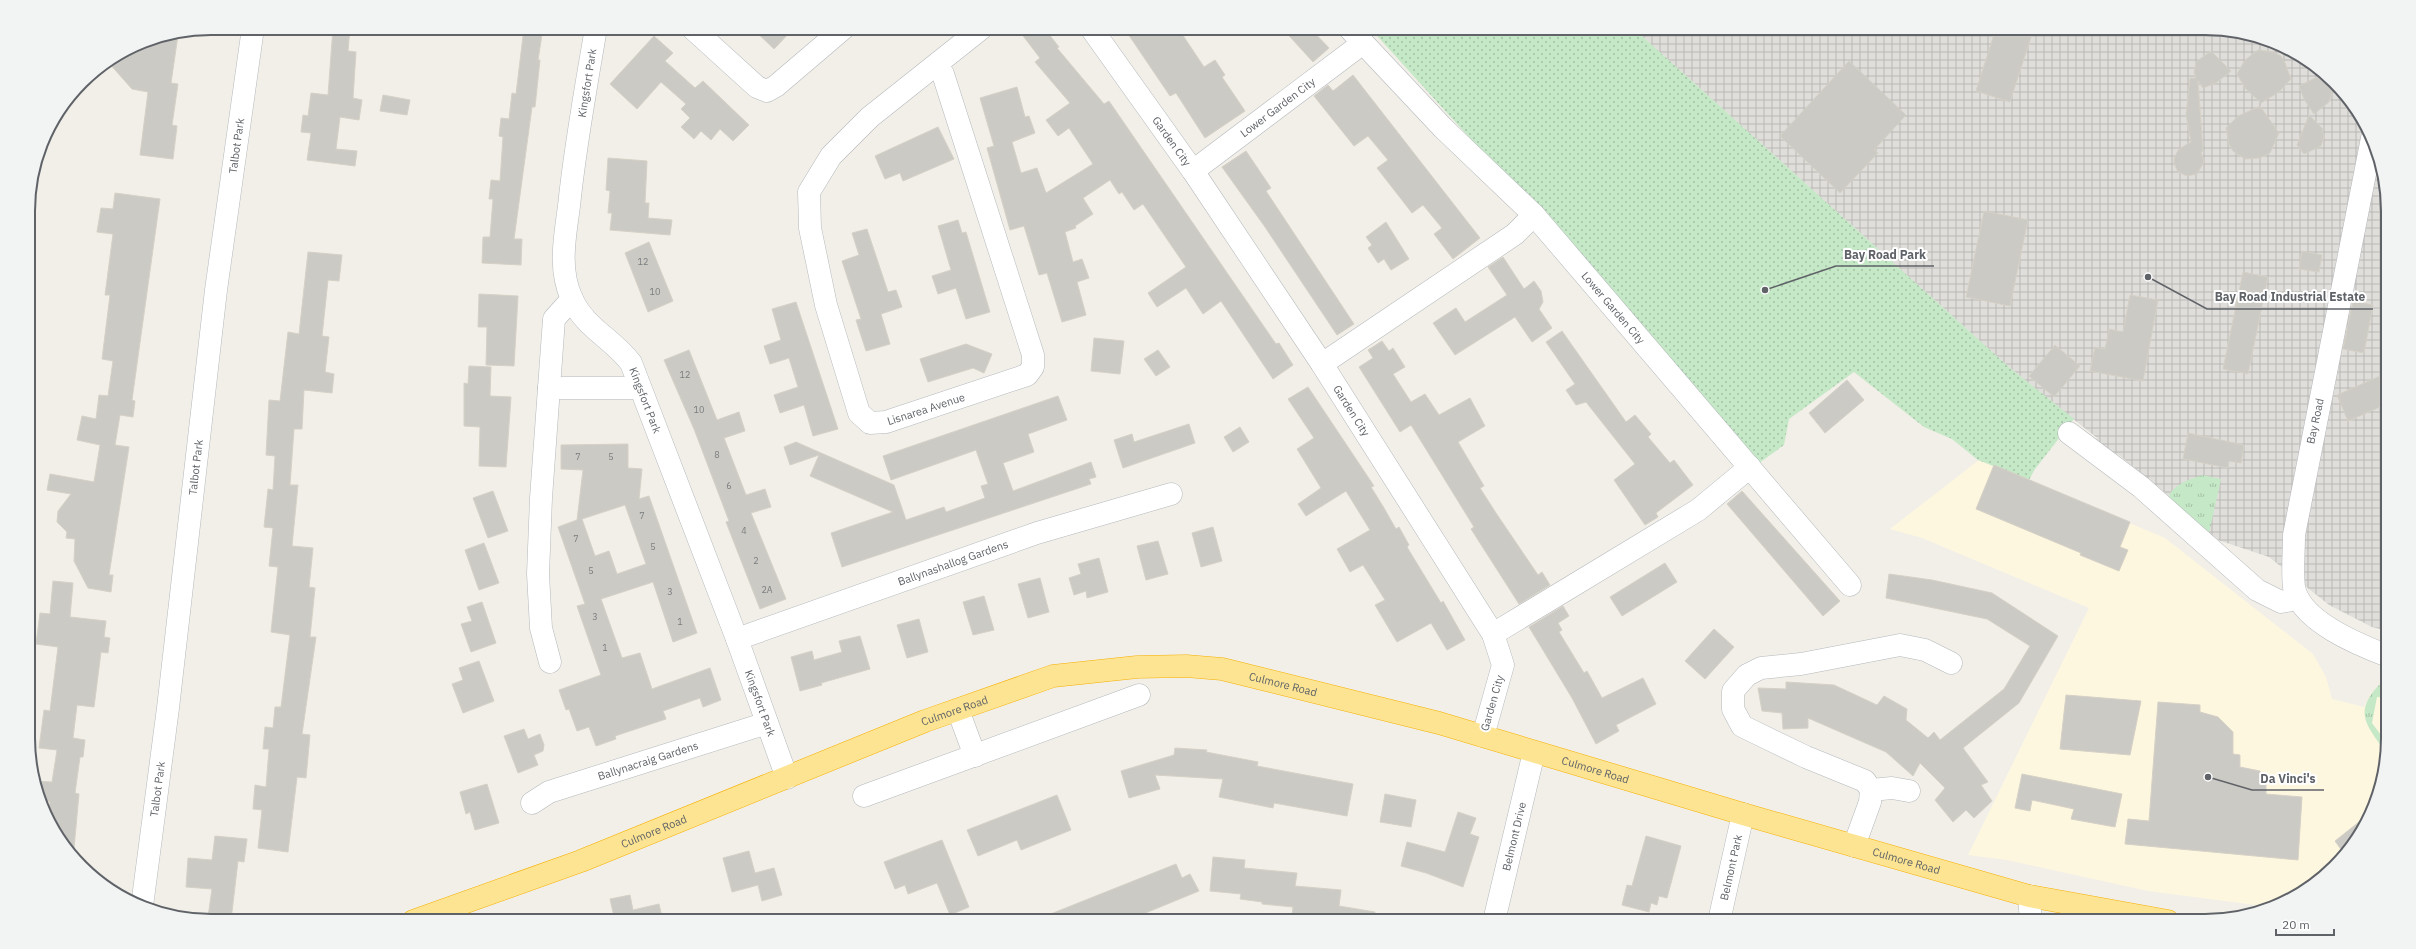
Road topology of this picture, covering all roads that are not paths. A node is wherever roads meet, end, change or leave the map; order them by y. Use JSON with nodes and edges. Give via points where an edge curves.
{"nodes":[{"id":1,"x":251,"y":35,"type":"edge"},
{"id":2,"x":595,"y":35,"type":"edge"},
{"id":3,"x":700,"y":35,"type":"edge"},
{"id":4,"x":836,"y":35,"type":"edge"},
{"id":5,"x":974,"y":35,"type":"edge"},
{"id":6,"x":1096,"y":35,"type":"edge"},
{"id":7,"x":1356,"y":35,"type":"edge"},
{"id":8,"x":936,"y":66,"type":"junction"},
{"id":9,"x":2370,"y":149,"type":"edge"},
{"id":10,"x":1193,"y":171,"type":"junction"},
{"id":11,"x":1534,"y":215,"type":"junction"},
{"id":12,"x":572,"y":299,"type":"junction"},
{"id":13,"x":1322,"y":364,"type":"junction"},
{"id":14,"x":549,"y":388,"type":"junction"},
{"id":15,"x":639,"y":388,"type":"junction"},
{"id":16,"x":2069,"y":433,"type":"dead end"},
{"id":17,"x":1750,"y":467,"type":"junction"},
{"id":18,"x":1171,"y":494,"type":"dead end"},
{"id":19,"x":1850,"y":585,"type":"dead end"},
{"id":20,"x":2298,"y":599,"type":"junction"},
{"id":21,"x":1493,"y":634,"type":"junction"},
{"id":22,"x":737,"y":639,"type":"junction"},
{"id":23,"x":2381,"y":652,"type":"edge"},
{"id":24,"x":550,"y":662,"type":"dead end"},
{"id":25,"x":1951,"y":663,"type":"dead end"},
{"id":26,"x":1139,"y":695,"type":"dead end"},
{"id":27,"x":958,"y":710,"type":"junction"},
{"id":28,"x":767,"y":723,"type":"junction"},
{"id":29,"x":1483,"y":736,"type":"junction"},
{"id":30,"x":1534,"y":752,"type":"junction"},
{"id":31,"x":975,"y":756,"type":"junction"},
{"id":32,"x":787,"y":778,"type":"junction"},
{"id":33,"x":1871,"y":790,"type":"junction"},
{"id":34,"x":1909,"y":791,"type":"dead end"},
{"id":35,"x":864,"y":796,"type":"dead end"},
{"id":36,"x":532,"y":802,"type":"dead end"},
{"id":37,"x":1743,"y":814,"type":"junction"},
{"id":38,"x":1854,"y":846,"type":"junction"},
{"id":39,"x":2029,"y":896,"type":"junction"},
{"id":40,"x":143,"y":900,"type":"edge"},
{"id":41,"x":433,"y":914,"type":"edge"},
{"id":42,"x":1496,"y":914,"type":"edge"},
{"id":43,"x":1721,"y":914,"type":"edge"},
{"id":44,"x":2030,"y":914,"type":"edge"},
{"id":45,"x":2129,"y":914,"type":"edge"}],
"edges":[{"from":1,"to":40,"type":"street","name":"Talbot Park","via":[[216,290],[168,708]]},
{"from":2,"to":12,"type":"street","name":"Kingsfort Park","via":[[573,165],[563,260],[565,280]]},
{"from":3,"to":4,"type":"street","via":[[757,87],[767,91]]},
{"from":5,"to":8,"type":"street","name":"Lisnarea Avenue"},
{"from":6,"to":10,"type":"street","name":"Garden City"},
{"from":7,"to":10,"type":"street","name":"Lower Garden City"},
{"from":7,"to":11,"type":"street","name":"Lower Garden City","via":[[1443,128]]},
{"from":8,"to":8,"type":"street","name":"Lisnarea Avenue","via":[[859,128],[831,156],[809,192],[810,228],[826,306],[859,413],[870,423],[886,422],[949,402],[1027,375],[1033,367],[1033,355],[942,74]]},
{"from":9,"to":20,"type":"street","name":"Bay Road","via":[[2294,535],[2294,588]]},
{"from":10,"to":13,"type":"street","name":"Garden City"},
{"from":11,"to":13,"type":"street","via":[[1515,234]]},
{"from":11,"to":17,"type":"street","name":"Lower Garden City"},
{"from":12,"to":14,"type":"street","via":[[554,319]]},
{"from":12,"to":15,"type":"street","name":"Kingsfort Park","via":[[584,319],[620,348],[631,362]]},
{"from":13,"to":21,"type":"street","name":"Garden City"},
{"from":14,"to":15,"type":"street"},
{"from":14,"to":24,"type":"street","via":[[538,574],[541,628]]},
{"from":15,"to":22,"type":"street","name":"Kingsfort Park"},
{"from":16,"to":20,"type":"street","via":[[2141,487],[2257,590],[2281,602]]},
{"from":17,"to":19,"type":"street","name":"Lower Garden City"},
{"from":17,"to":21,"type":"street","via":[[1698,510]]},
{"from":18,"to":22,"type":"street","name":"Ballynashallog Gardens","via":[[1037,533]]},
{"from":20,"to":23,"type":"street","name":"Bay Road","via":[[2314,619]]},
{"from":21,"to":29,"type":"street","name":"Garden City","via":[[1503,664]]},
{"from":22,"to":28,"type":"street","name":"Kingsfort Park"},
{"from":25,"to":33,"type":"street","via":[[1925,650],[1900,645],[1801,664],[1761,668],[1747,675],[1734,691],[1732,709],[1742,726],[1806,757],[1865,781]]},
{"from":26,"to":31,"type":"street"},
{"from":27,"to":29,"type":"highway","name":"Culmore Road","via":[[1053,676],[1137,667],[1186,666],[1222,670]]},
{"from":27,"to":31,"type":"street"},
{"from":27,"to":32,"type":"highway","name":"Culmore Road"},
{"from":28,"to":32,"type":"street","name":"Kingsfort Park"},
{"from":28,"to":36,"type":"street","name":"Ballynacraig Gardens","via":[[549,792]]},
{"from":29,"to":30,"type":"highway","name":"Culmore Road"},
{"from":30,"to":37,"type":"highway","name":"Culmore Road"},
{"from":30,"to":42,"type":"street","name":"Belmont Drive"},
{"from":31,"to":35,"type":"street"},
{"from":32,"to":41,"type":"highway","name":"Culmore Road","via":[[581,862]]},
{"from":33,"to":34,"type":"street","via":[[1892,788]]},
{"from":33,"to":38,"type":"street","via":[[1870,802]]},
{"from":37,"to":38,"type":"highway","name":"Culmore Road"},
{"from":37,"to":43,"type":"street","name":"Belmont Park"},
{"from":38,"to":39,"type":"highway","name":"Culmore Road"},
{"from":39,"to":44,"type":"street"},
{"from":39,"to":45,"type":"highway","name":"Culmore Road"}]}
